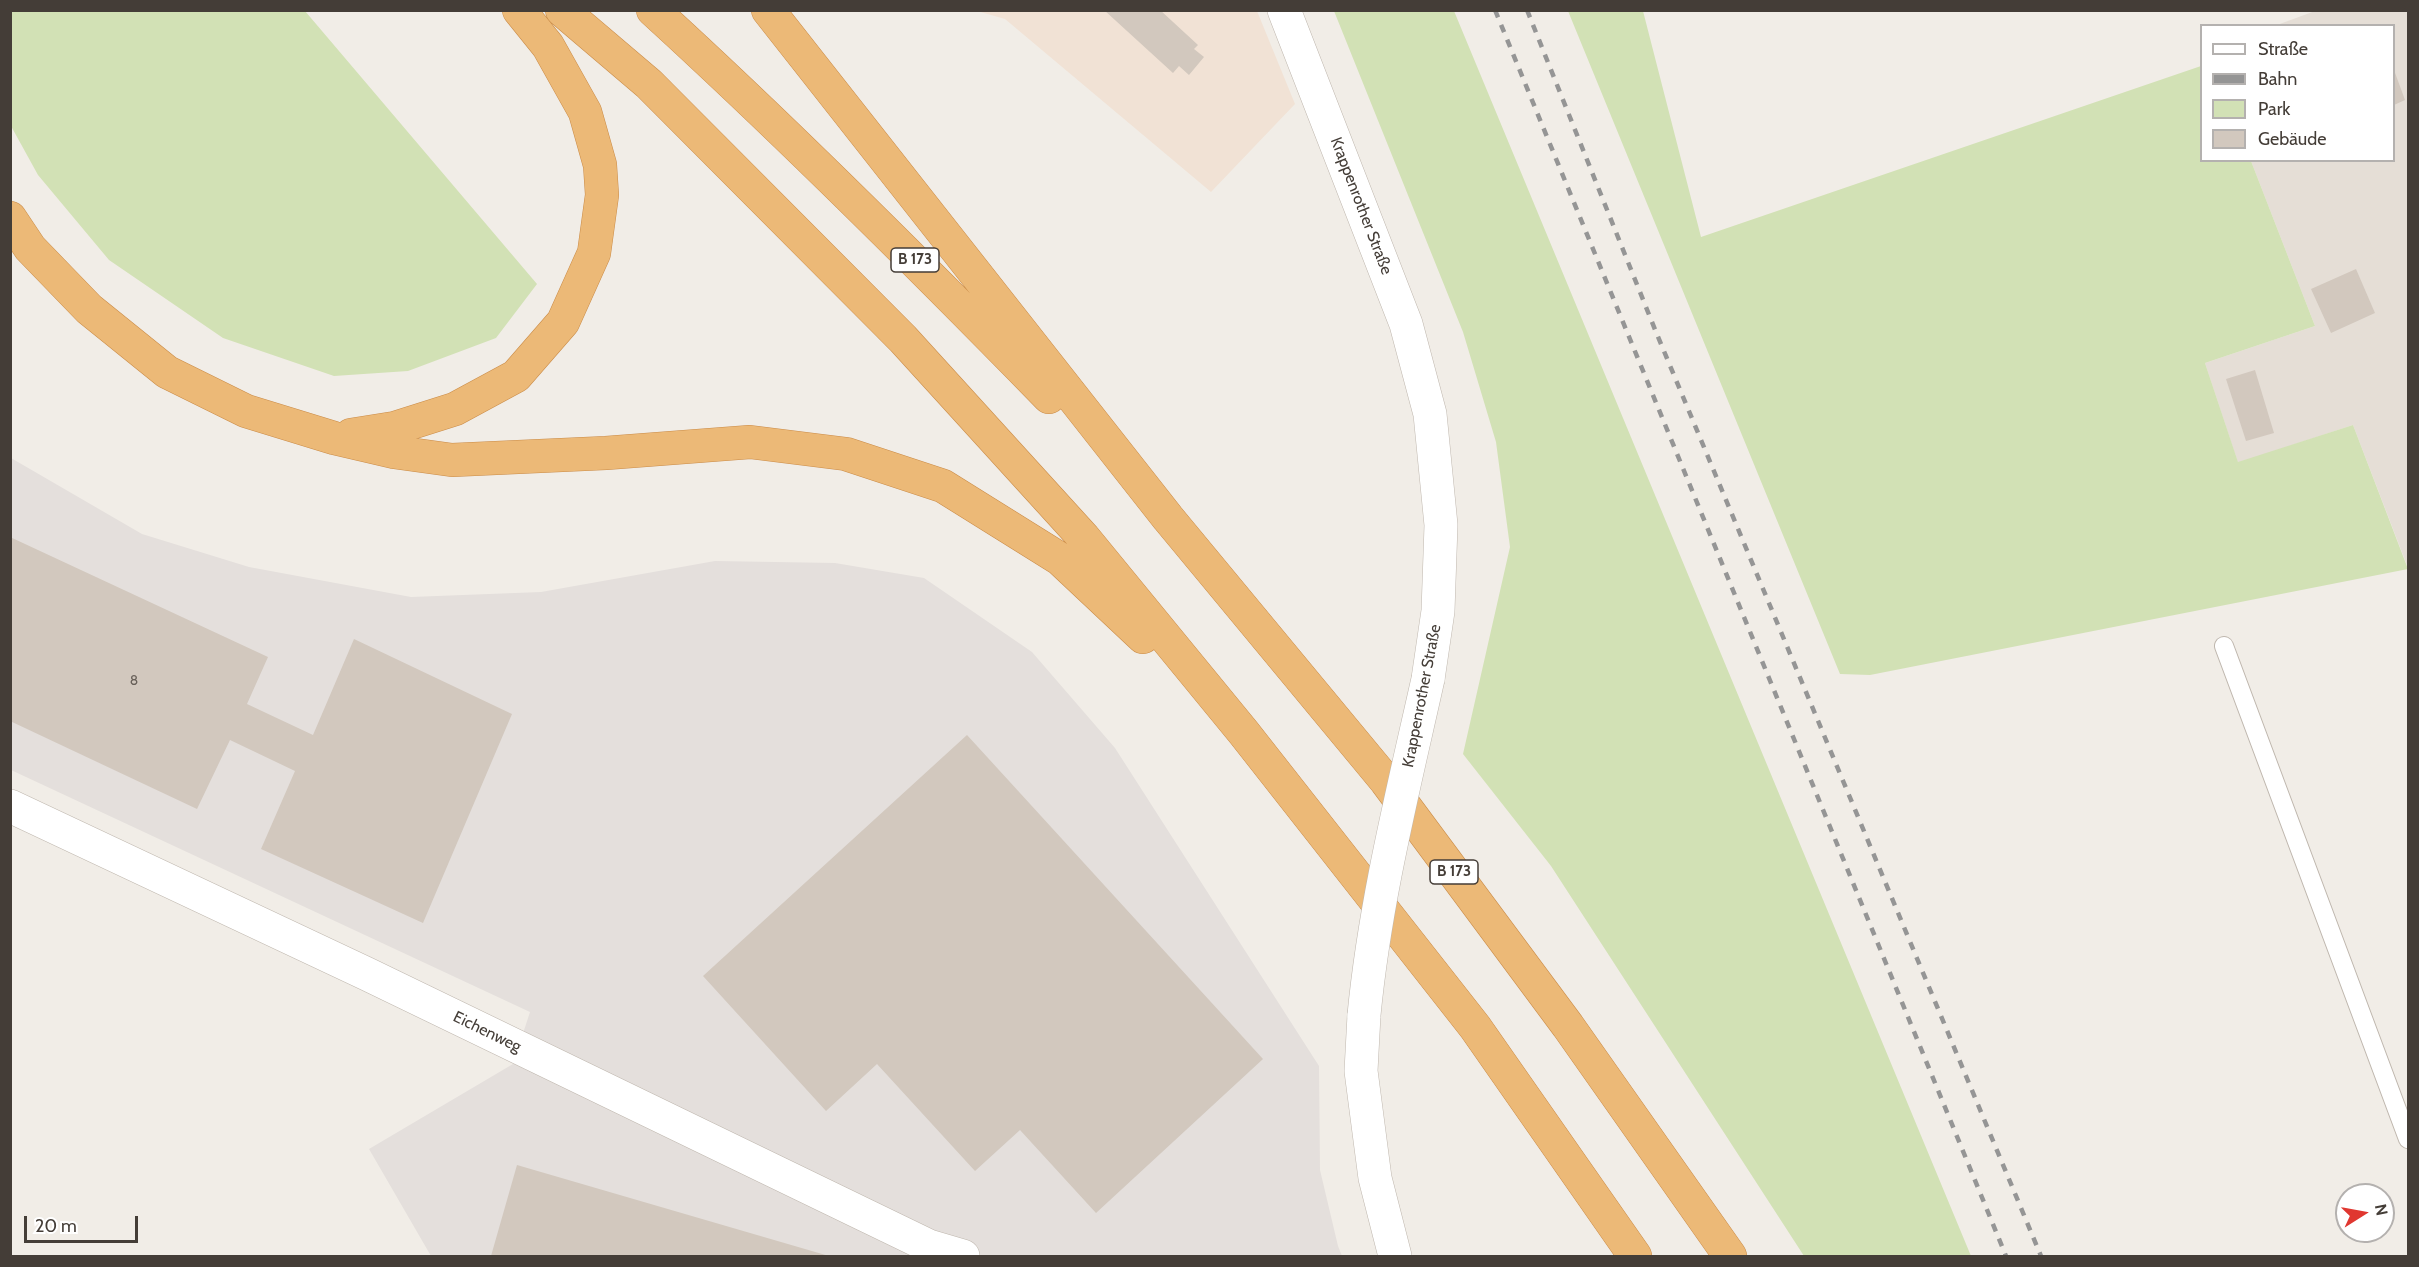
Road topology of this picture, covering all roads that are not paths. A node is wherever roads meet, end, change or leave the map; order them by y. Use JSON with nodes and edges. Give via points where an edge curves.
{"nodes":[{"id":1,"x":519,"y":10,"type":"edge"},
{"id":2,"x":562,"y":10,"type":"edge"},
{"id":3,"x":654,"y":10,"type":"edge"},
{"id":4,"x":768,"y":10,"type":"edge"},
{"id":5,"x":1284,"y":10,"type":"edge"},
{"id":6,"x":10,"y":218,"type":"edge"},
{"id":7,"x":334,"y":438,"type":"junction"},
{"id":8,"x":1168,"y":519,"type":"junction"},
{"id":9,"x":2224,"y":646,"type":"dead end"},
{"id":10,"x":1245,"y":733,"type":"junction"},
{"id":11,"x":10,"y":806,"type":"edge"},
{"id":12,"x":2409,"y":1139,"type":"edge"},
{"id":13,"x":928,"y":1251,"type":"edge"},
{"id":14,"x":963,"y":1257,"type":"edge"},
{"id":15,"x":1395,"y":1257,"type":"edge"},
{"id":16,"x":1635,"y":1257,"type":"edge"},
{"id":17,"x":1730,"y":1257,"type":"edge"}],
"edges":[{"from":1,"to":7,"type":"highway","via":[[548,46],[585,112],[600,165],[602,195],[594,253],[563,322],[516,376],[455,409],[395,428]]},
{"from":2,"to":10,"type":"highway","via":[[650,84],[903,339],[1084,538]]},
{"from":3,"to":8,"type":"highway","number":"B 173","via":[[753,101],[941,286]]},
{"from":4,"to":8,"type":"highway"},
{"from":5,"to":15,"type":"street","name":"Krappenrother Straße","bridge":true,"via":[[1406,324],[1430,414],[1441,525],[1438,611],[1428,679],[1381,889],[1364,1015],[1361,1071],[1375,1178]]},
{"from":6,"to":7,"type":"highway","via":[[30,248],[89,309],[167,372],[246,411]]},
{"from":7,"to":10,"type":"highway","via":[[452,460],[750,442],[846,454],[944,486],[1060,558]]},
{"from":8,"to":17,"type":"highway","number":"B 173","via":[[1386,780],[1568,1026]]},
{"from":9,"to":12,"type":"lane"},
{"from":10,"to":16,"type":"highway","via":[[1475,1027]]},
{"from":11,"to":13,"type":"street","name":"Eichenweg","via":[[376,978]]},
{"from":13,"to":14,"type":"street","name":"Eichenweg"}]}
